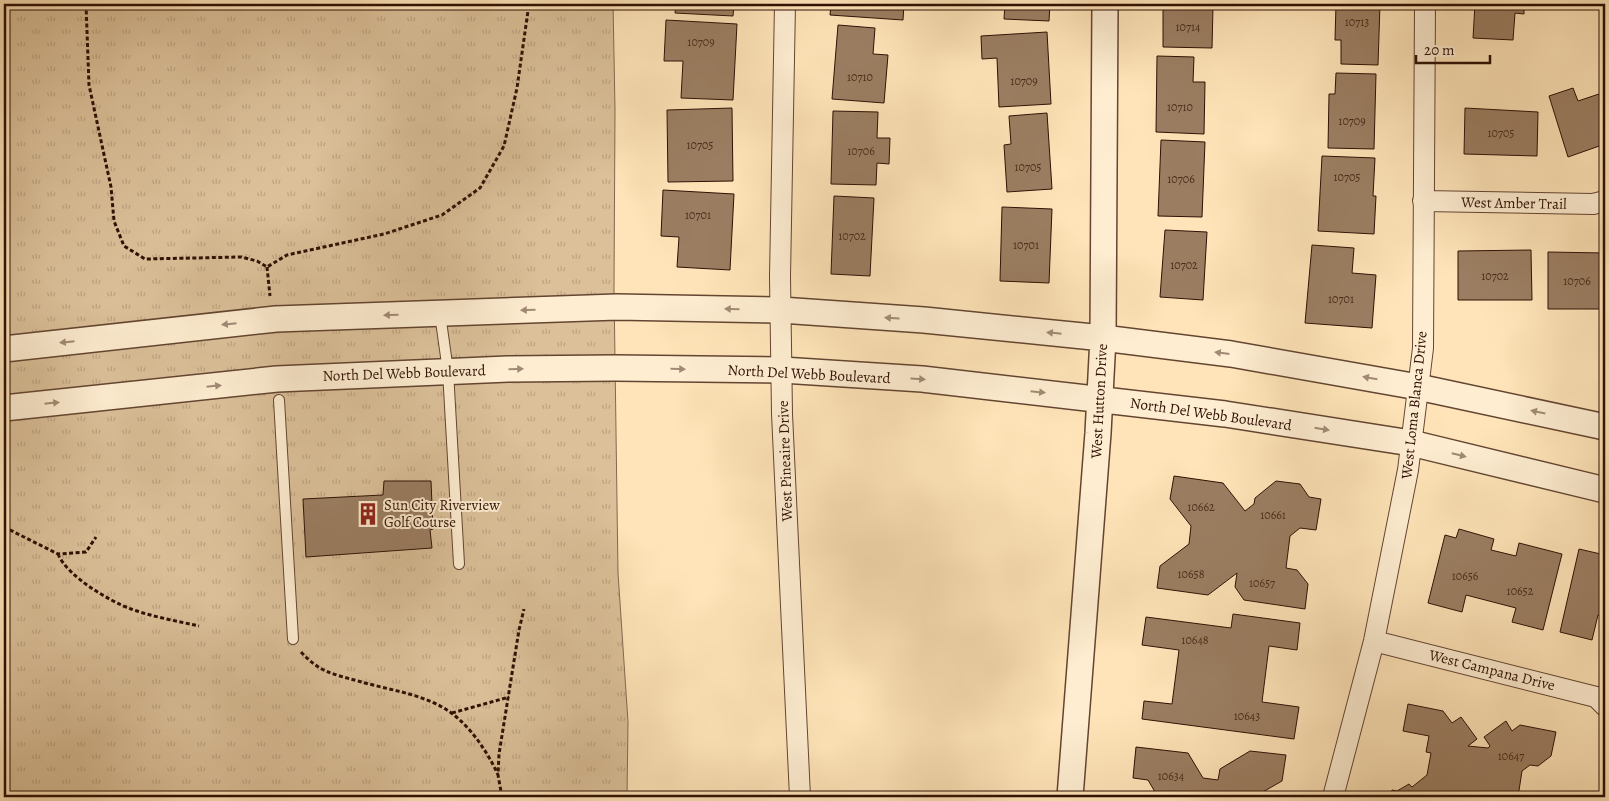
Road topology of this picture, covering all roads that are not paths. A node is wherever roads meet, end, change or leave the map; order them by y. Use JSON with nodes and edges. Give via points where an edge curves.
{"nodes":[{"id":1,"x":784,"y":4,"type":"edge"},
{"id":2,"x":1105,"y":4,"type":"edge"},
{"id":3,"x":1425,"y":4,"type":"edge"},
{"id":4,"x":1423,"y":201,"type":"junction"},
{"id":5,"x":1605,"y":201,"type":"edge"},
{"id":6,"x":781,"y":310,"type":"junction"},
{"id":7,"x":439,"y":313,"type":"junction"},
{"id":8,"x":1103,"y":338,"type":"junction"},
{"id":9,"x":4,"y":349,"type":"edge"},
{"id":10,"x":782,"y":370,"type":"junction"},
{"id":11,"x":448,"y":371,"type":"junction"},
{"id":12,"x":1418,"y":386,"type":"junction"},
{"id":13,"x":1100,"y":399,"type":"junction"},
{"id":14,"x":279,"y":400,"type":"dead end"},
{"id":15,"x":4,"y":408,"type":"edge"},
{"id":16,"x":1605,"y":427,"type":"edge"},
{"id":17,"x":1412,"y":443,"type":"junction"},
{"id":18,"x":1605,"y":490,"type":"edge"},
{"id":19,"x":460,"y":564,"type":"dead end"},
{"id":20,"x":293,"y":639,"type":"road end"},
{"id":21,"x":1374,"y":641,"type":"junction"},
{"id":22,"x":1605,"y":706,"type":"edge"},
{"id":23,"x":800,"y":797,"type":"edge"},
{"id":24,"x":1070,"y":797,"type":"edge"},
{"id":25,"x":1333,"y":797,"type":"edge"}],
"edges":[{"from":1,"to":6,"type":"street","name":"West Pineaire Drive"},
{"from":2,"to":8,"type":"street","name":"West Hutton Drive"},
{"from":3,"to":4,"type":"street","name":"West Loma Blanca Drive"},
{"from":4,"to":5,"type":"street","name":"West Amber Trail","via":[[1593,204]]},
{"from":4,"to":12,"type":"street","name":"West Loma Blanca Drive","via":[[1423,348]]},
{"from":6,"to":7,"type":"street","one_way":true,"via":[[617,307]]},
{"from":8,"to":6,"type":"street","one_way":true},
{"from":6,"to":10,"type":"street","name":"West Pineaire Drive"},
{"from":7,"to":9,"type":"street","one_way":true,"via":[[272,319]]},
{"from":7,"to":11,"type":"lane"},
{"from":12,"to":8,"type":"street","one_way":true,"via":[[1231,354]]},
{"from":8,"to":13,"type":"street","name":"West Hutton Drive"},
{"from":11,"to":10,"type":"street","name":"North Del Webb Boulevard","one_way":true},
{"from":10,"to":13,"type":"street","name":"North Del Webb Boulevard","one_way":true,"via":[[922,379]]},
{"from":10,"to":23,"type":"street","name":"West Pineaire Drive"},
{"from":15,"to":11,"type":"street","name":"North Del Webb Boulevard","one_way":true,"via":[[277,379]]},
{"from":11,"to":19,"type":"lane"},
{"from":16,"to":12,"type":"street","one_way":true},
{"from":12,"to":17,"type":"street","name":"West Loma Blanca Drive"},
{"from":13,"to":17,"type":"street","name":"North Del Webb Boulevard","one_way":true,"via":[[1225,414]]},
{"from":13,"to":24,"type":"street","name":"West Hutton Drive"},
{"from":14,"to":20,"type":"lane"},
{"from":17,"to":18,"type":"street","name":"North Del Webb Boulevard","one_way":true},
{"from":17,"to":21,"type":"street","name":"West Loma Blanca Drive"},
{"from":21,"to":22,"type":"street","name":"West Campana Drive","via":[[1596,697]]},
{"from":21,"to":25,"type":"street","name":"West Loma Blanca Drive"}]}
